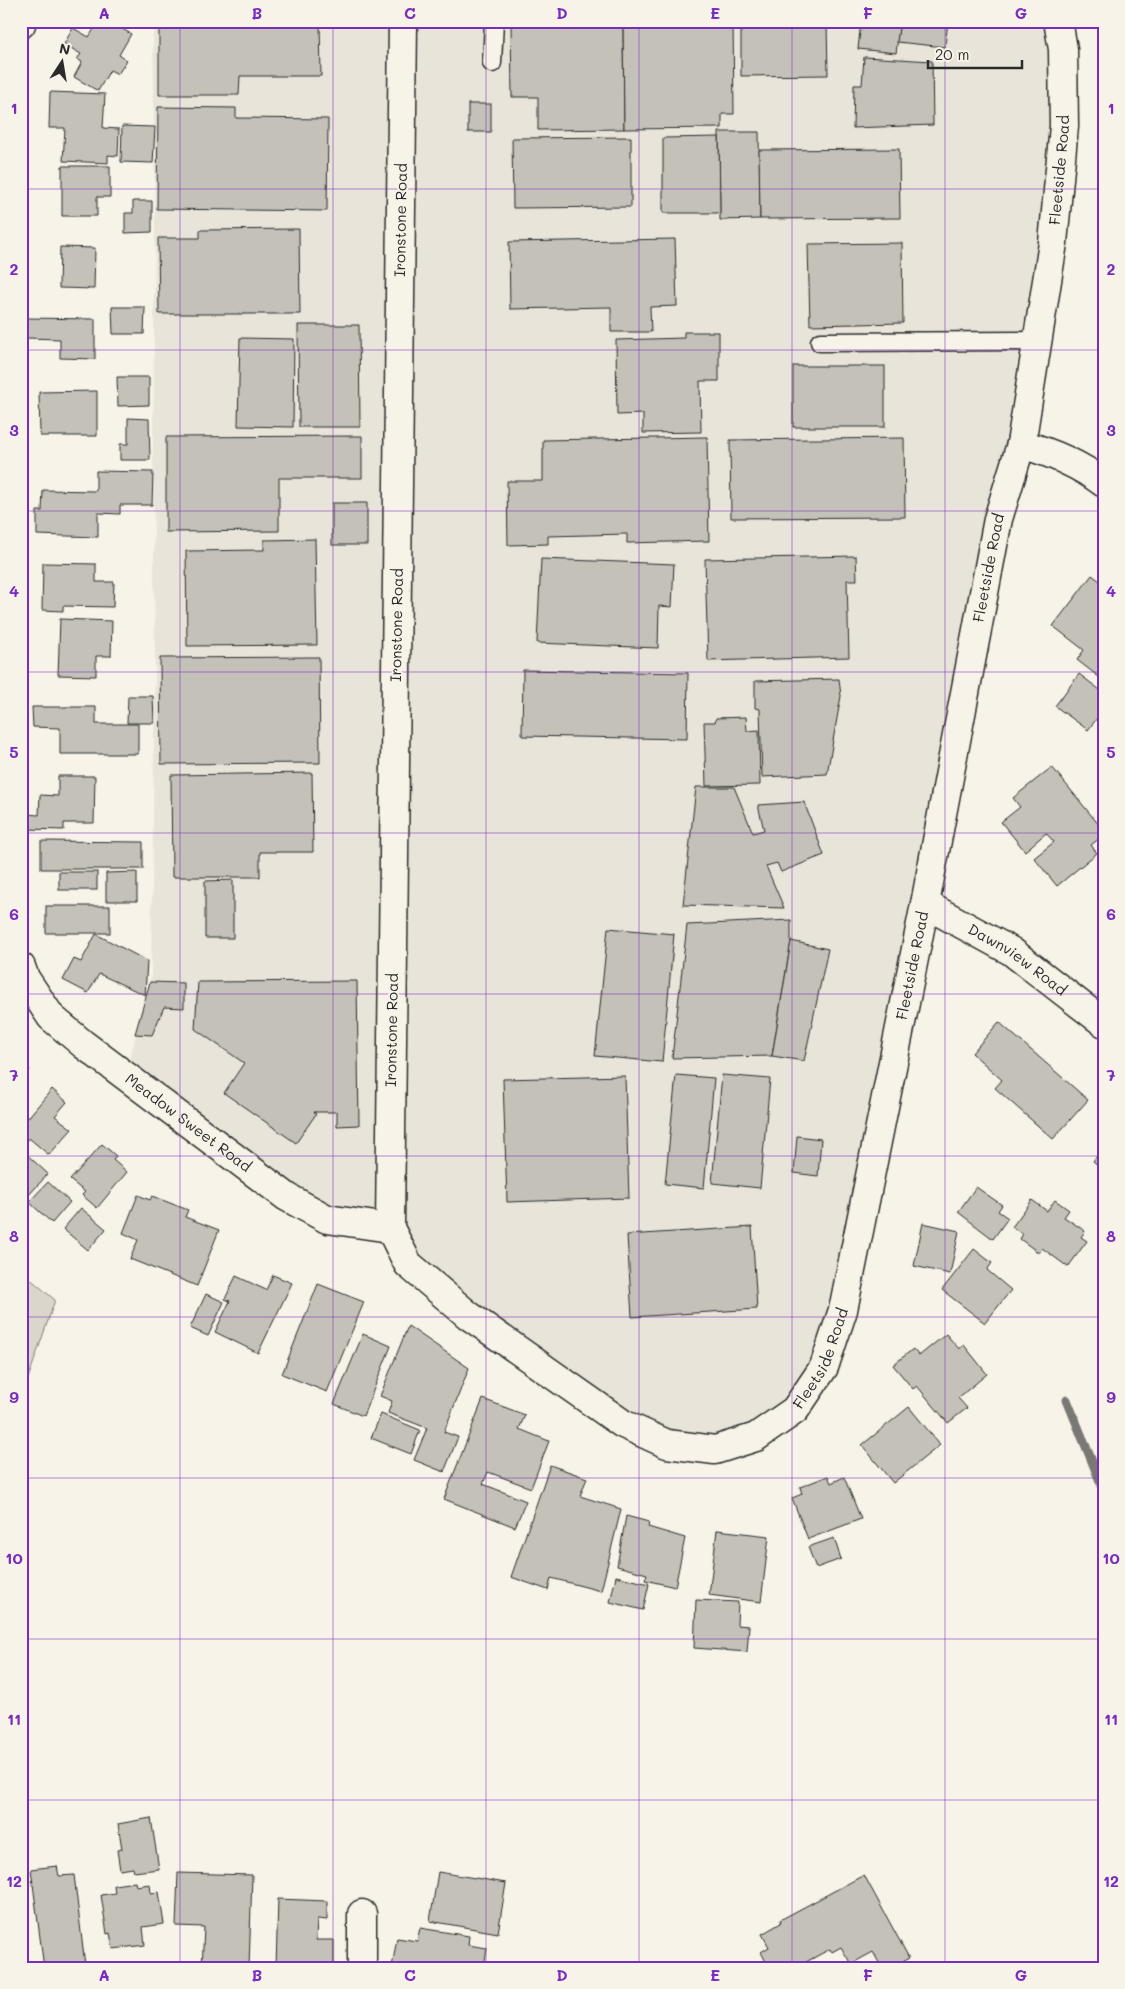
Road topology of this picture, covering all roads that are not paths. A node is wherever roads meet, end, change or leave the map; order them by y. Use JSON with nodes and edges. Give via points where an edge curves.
{"nodes":[{"id":1,"x":404,"y":21,"type":"edge"},
{"id":2,"x":494,"y":21,"type":"edge"},
{"id":3,"x":1058,"y":21,"type":"edge"},
{"id":4,"x":492,"y":63,"type":"dead end"},
{"id":5,"x":1038,"y":341,"type":"junction"},
{"id":6,"x":820,"y":342,"type":"dead end"},
{"id":7,"x":1021,"y":444,"type":"junction"},
{"id":8,"x":1104,"y":483,"type":"edge"},
{"id":9,"x":925,"y":904,"type":"junction"},
{"id":10,"x":21,"y":967,"type":"edge"},
{"id":11,"x":1104,"y":1023,"type":"edge"},
{"id":12,"x":390,"y":1228,"type":"junction"},
{"id":13,"x":362,"y":1914,"type":"dead end"},
{"id":14,"x":362,"y":1968,"type":"edge"}],
"edges":[{"from":1,"to":12,"type":"street","name":"Ironstone Road"},
{"from":2,"to":4,"type":"lane"},
{"from":3,"to":5,"type":"street","name":"Fleetside Road","via":[[1063,49],[1064,126],[1053,243]]},
{"from":5,"to":6,"type":"lane"},
{"from":5,"to":7,"type":"street","name":"Fleetside Road"},
{"from":7,"to":8,"type":"street","via":[[1089,472]]},
{"from":7,"to":9,"type":"street","name":"Fleetside Road","via":[[998,519]]},
{"from":9,"to":11,"type":"street","name":"Dawnview Road","via":[[1011,951]]},
{"from":9,"to":12,"type":"street","name":"Fleetside Road","via":[[843,1310],[824,1367],[795,1410],[756,1437],[715,1450],[667,1444],[623,1424],[468,1315],[408,1264]]},
{"from":10,"to":12,"type":"street","name":"Meadow Sweet Road","via":[[51,1017],[287,1197],[327,1219]]},
{"from":13,"to":14,"type":"street"}]}
